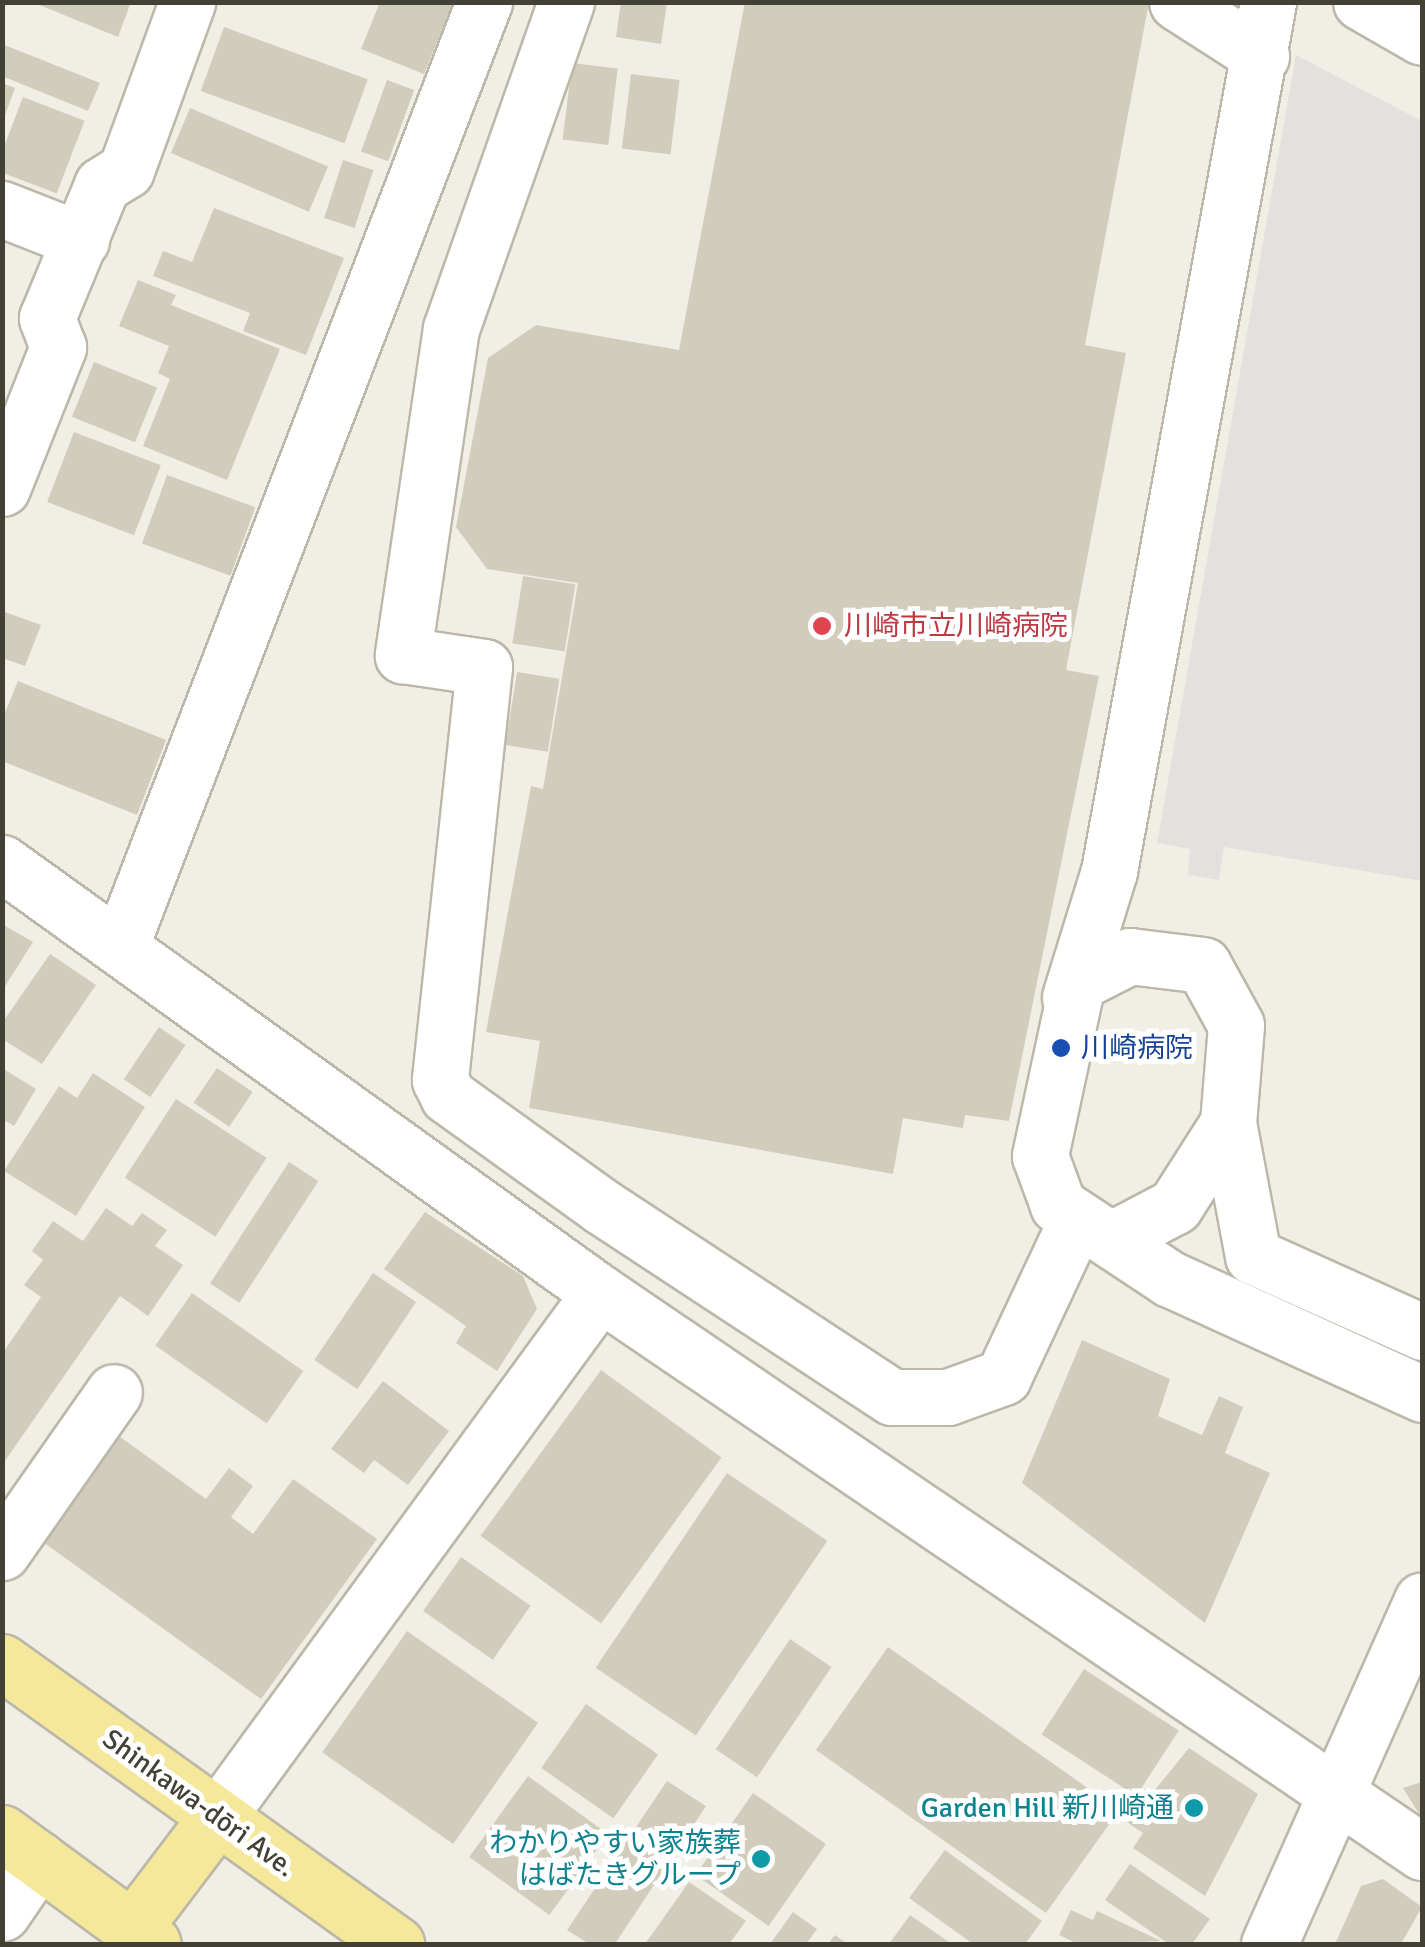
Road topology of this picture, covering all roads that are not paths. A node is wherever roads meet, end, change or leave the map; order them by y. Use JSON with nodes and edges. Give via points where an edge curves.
{"nodes":[{"id":1,"x":187,"y":2,"type":"edge"},
{"id":2,"x":484,"y":2,"type":"edge"},
{"id":3,"x":566,"y":2,"type":"edge"},
{"id":4,"x":1177,"y":2,"type":"edge"},
{"id":5,"x":1268,"y":2,"type":"edge"},
{"id":6,"x":1361,"y":2,"type":"edge"},
{"id":7,"x":1422,"y":37,"type":"edge"},
{"id":8,"x":1261,"y":56,"type":"junction"},
{"id":9,"x":2,"y":209,"type":"edge"},
{"id":10,"x":81,"y":240,"type":"junction"},
{"id":11,"x":2,"y":488,"type":"edge"},
{"id":12,"x":2,"y":863,"type":"edge"},
{"id":13,"x":120,"y":947,"type":"junction"},
{"id":14,"x":1070,"y":997,"type":"junction"},
{"id":15,"x":1228,"y":1123,"type":"junction"},
{"id":16,"x":1093,"y":1231,"type":"junction"},
{"id":17,"x":600,"y":1293,"type":"junction"},
{"id":18,"x":1422,"y":1332,"type":"edge"},
{"id":19,"x":114,"y":1392,"type":"dead end"},
{"id":20,"x":1422,"y":1394,"type":"edge"},
{"id":21,"x":2,"y":1552,"type":"edge"},
{"id":22,"x":1422,"y":1601,"type":"edge"},
{"id":23,"x":2,"y":1662,"type":"edge"},
{"id":24,"x":1338,"y":1790,"type":"junction"},
{"id":25,"x":217,"y":1817,"type":"junction"},
{"id":26,"x":21,"y":1846,"type":"edge"},
{"id":27,"x":1422,"y":1852,"type":"edge"},
{"id":28,"x":2,"y":1913,"type":"edge"},
{"id":29,"x":143,"y":1937,"type":"edge"},
{"id":30,"x":396,"y":1944,"type":"edge"},
{"id":31,"x":1269,"y":1944,"type":"edge"}],
"edges":[{"from":1,"to":10,"type":"street","via":[[126,170],[102,185]]},
{"from":2,"to":13,"type":"street"},
{"from":3,"to":16,"type":"street","via":[[451,328],[404,655],[484,668],[440,1080],[448,1096],[601,1206],[892,1397],[948,1397],[1003,1376]]},
{"from":4,"to":8,"type":"street"},
{"from":5,"to":8,"type":"street"},
{"from":6,"to":7,"type":"street"},
{"from":8,"to":14,"type":"street","via":[[1109,872]]},
{"from":9,"to":10,"type":"street"},
{"from":10,"to":11,"type":"street","via":[[47,318],[58,347]]},
{"from":12,"to":13,"type":"street"},
{"from":13,"to":17,"type":"street"},
{"from":14,"to":15,"type":"street","via":[[1091,974],[1130,956],[1203,965],[1222,988],[1240,1052]]},
{"from":14,"to":16,"type":"street","via":[[1040,1156],[1044,1180]]},
{"from":15,"to":16,"type":"street","via":[[1175,1206]]},
{"from":15,"to":18,"type":"street","via":[[1253,1256]]},
{"from":16,"to":20,"type":"street","via":[[1170,1280]]},
{"from":17,"to":24,"type":"street"},
{"from":17,"to":25,"type":"street"},
{"from":19,"to":21,"type":"street"},
{"from":22,"to":24,"type":"street"},
{"from":23,"to":25,"type":"main road","name":"Shinkawa-dōri Ave."},
{"from":24,"to":27,"type":"street"},
{"from":24,"to":31,"type":"street"},
{"from":25,"to":29,"type":"main road"},
{"from":25,"to":30,"type":"main road","name":"Shinkawa-dōri Ave."},
{"from":26,"to":28,"type":"street"},
{"from":26,"to":29,"type":"main road"}]}
